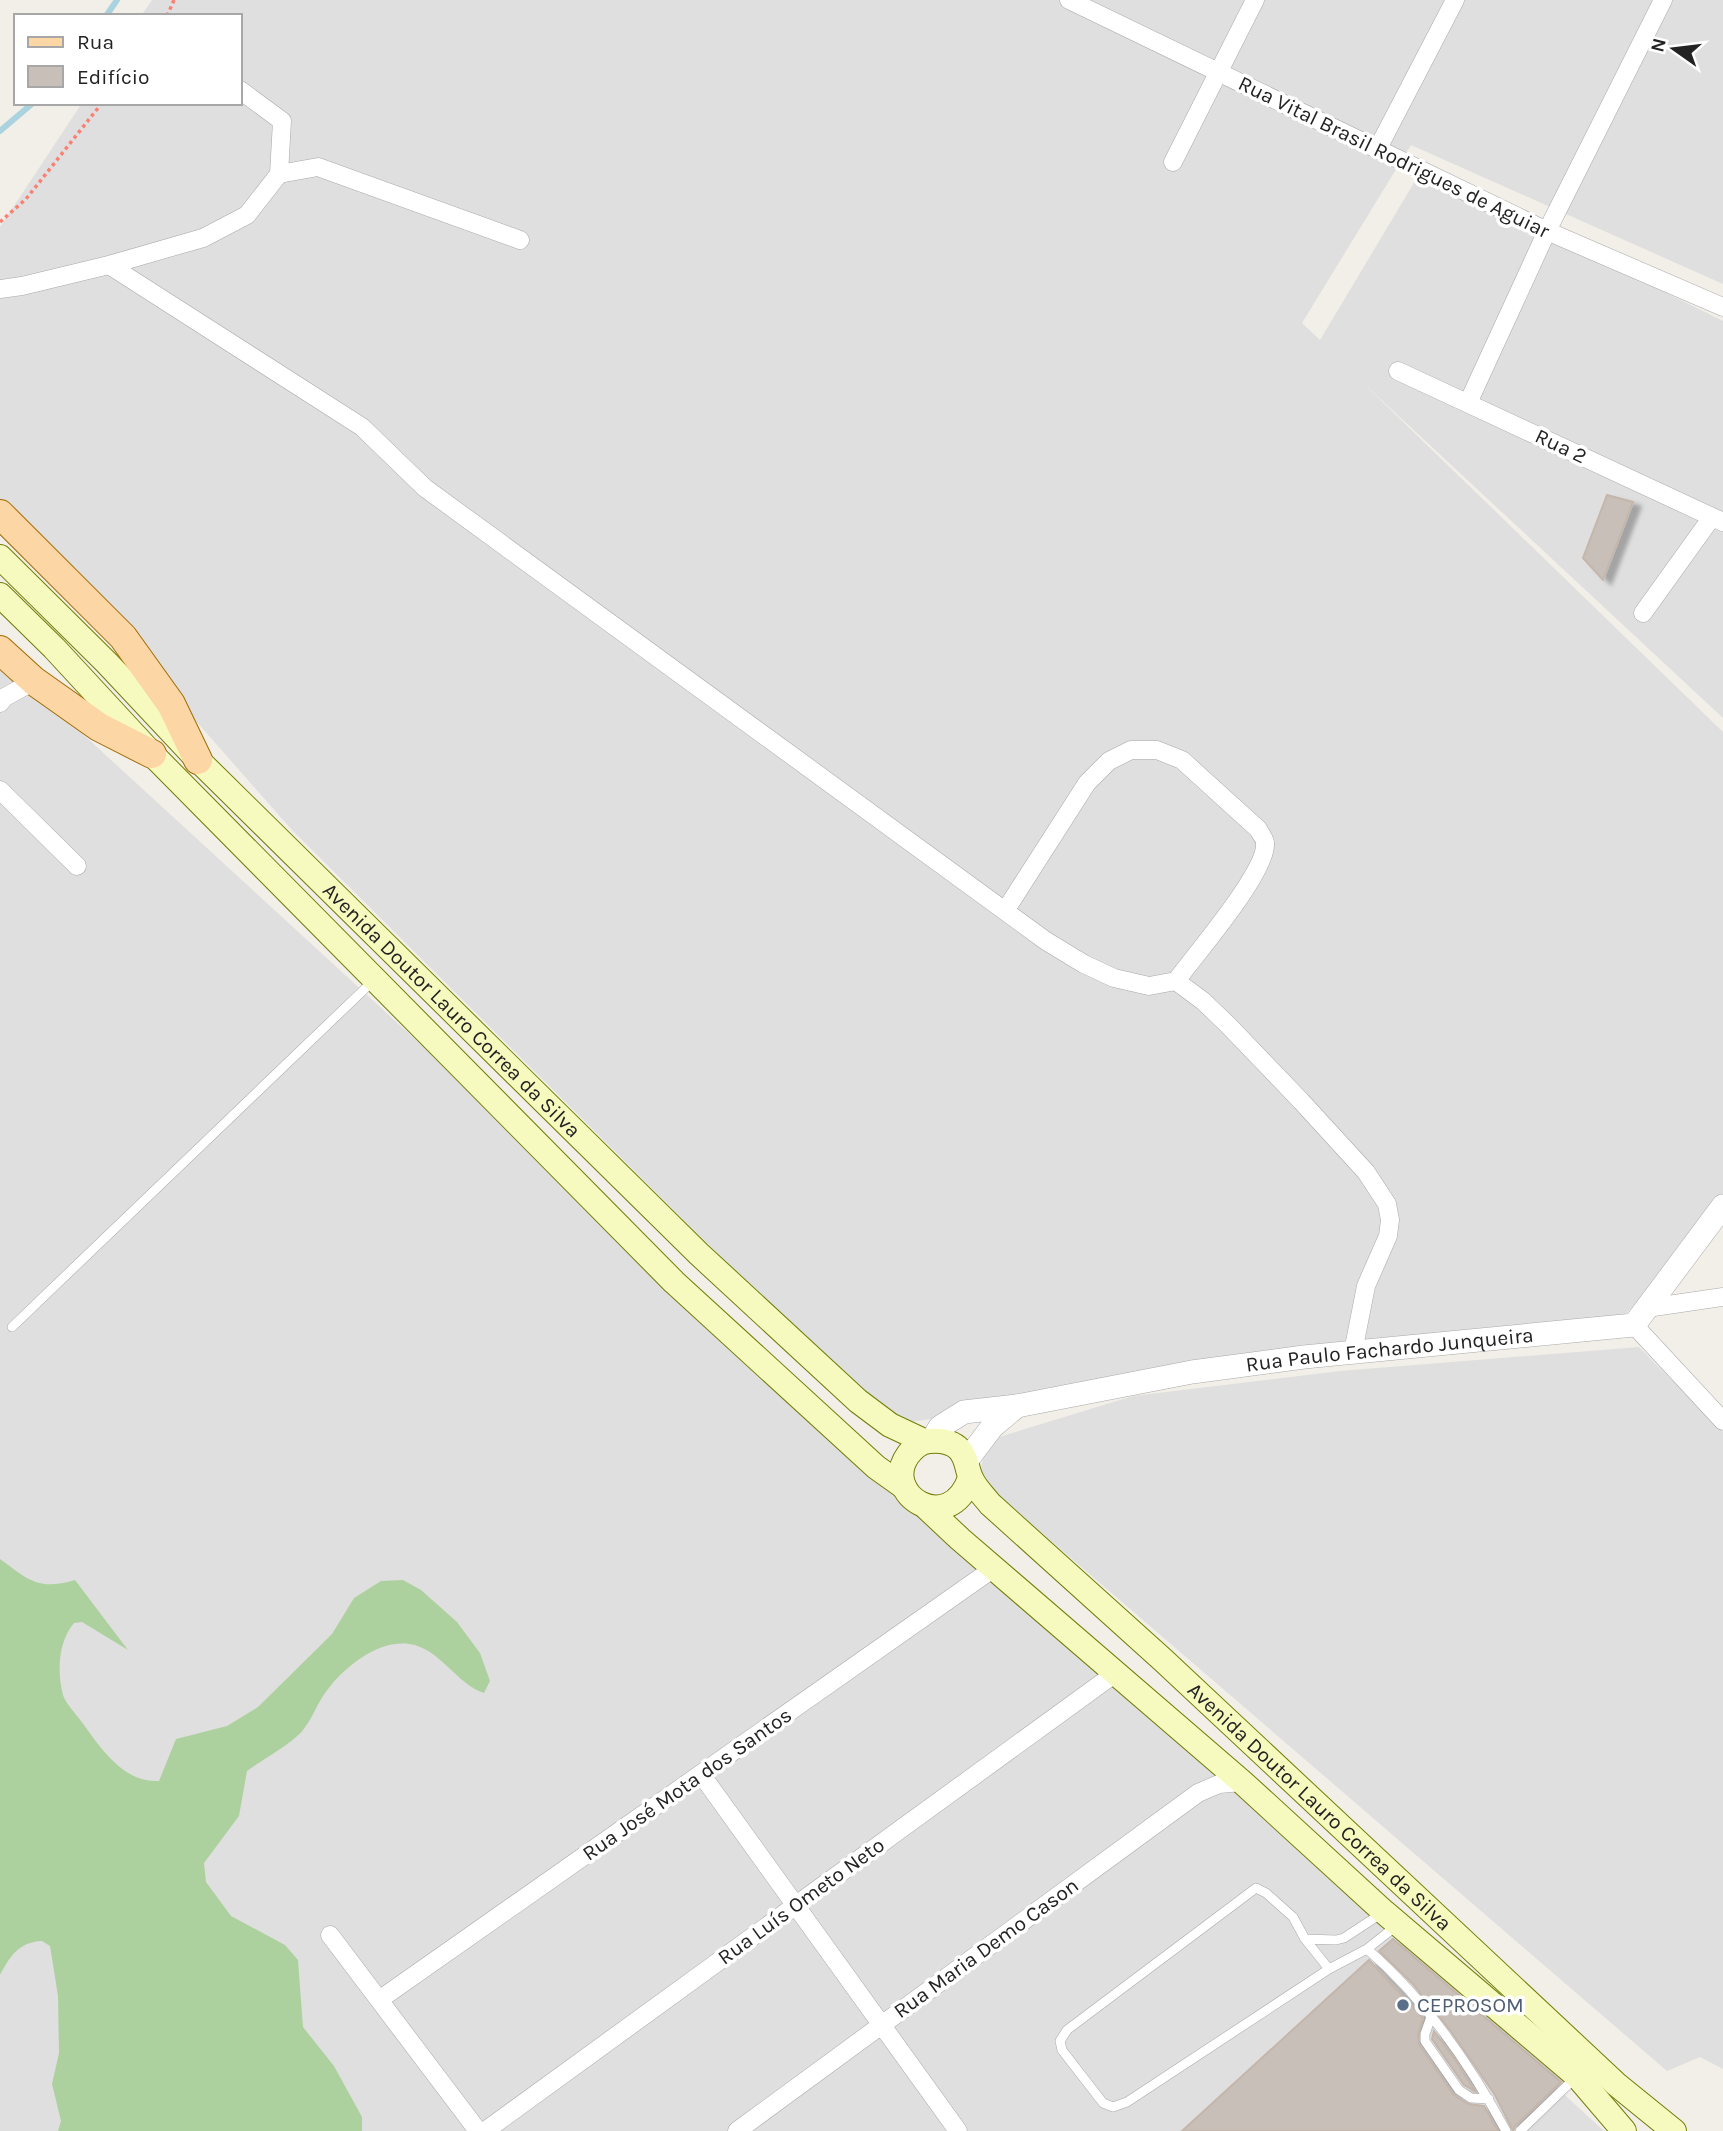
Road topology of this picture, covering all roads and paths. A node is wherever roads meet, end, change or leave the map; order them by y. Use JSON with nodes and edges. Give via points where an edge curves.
{"nodes":[{"id":1,"x":1069,"y":0,"type":"edge"},
{"id":2,"x":1255,"y":0,"type":"edge"},
{"id":3,"x":1455,"y":0,"type":"edge"},
{"id":4,"x":1663,"y":0,"type":"edge"},
{"id":5,"x":1218,"y":72,"type":"junction"},
{"id":6,"x":242,"y":91,"type":"edge"},
{"id":7,"x":100,"y":105,"type":"edge"},
{"id":8,"x":1377,"y":150,"type":"junction"},
{"id":9,"x":1172,"y":162,"type":"dead end"},
{"id":10,"x":279,"y":174,"type":"junction"},
{"id":11,"x":0,"y":222,"type":"edge"},
{"id":12,"x":1546,"y":231,"type":"junction"},
{"id":13,"x":520,"y":240,"type":"dead end"},
{"id":14,"x":109,"y":265,"type":"junction"},
{"id":15,"x":0,"y":289,"type":"edge"},
{"id":16,"x":1721,"y":301,"type":"edge"},
{"id":17,"x":1398,"y":371,"type":"dead end"},
{"id":18,"x":1468,"y":402,"type":"junction"},
{"id":19,"x":0,"y":514,"type":"edge"},
{"id":20,"x":1718,"y":519,"type":"edge"},
{"id":21,"x":0,"y":557,"type":"edge"},
{"id":22,"x":0,"y":595,"type":"edge"},
{"id":23,"x":1643,"y":613,"type":"dead end"},
{"id":24,"x":0,"y":649,"type":"edge"},
{"id":25,"x":34,"y":681,"type":"junction"},
{"id":26,"x":0,"y":703,"type":"edge"},
{"id":27,"x":152,"y":754,"type":"junction"},
{"id":28,"x":198,"y":760,"type":"junction"},
{"id":29,"x":0,"y":790,"type":"edge"},
{"id":30,"x":77,"y":866,"type":"dead end"},
{"id":31,"x":1005,"y":911,"type":"junction"},
{"id":32,"x":375,"y":978,"type":"junction"},
{"id":33,"x":1176,"y":981,"type":"junction"},
{"id":34,"x":1723,"y":1206,"type":"edge"},
{"id":35,"x":1723,"y":1297,"type":"edge"},
{"id":36,"x":1640,"y":1316,"type":"junction"},
{"id":37,"x":12,"y":1327,"type":"dead end"},
{"id":38,"x":1353,"y":1352,"type":"junction"},
{"id":39,"x":1017,"y":1406,"type":"junction"},
{"id":40,"x":1723,"y":1421,"type":"edge"},
{"id":41,"x":928,"y":1441,"type":"junction"},
{"id":42,"x":969,"y":1469,"type":"junction"},
{"id":43,"x":904,"y":1487,"type":"junction"},
{"id":44,"x":927,"y":1508,"type":"junction"},
{"id":45,"x":994,"y":1568,"type":"junction"},
{"id":46,"x":1117,"y":1672,"type":"junction"},
{"id":47,"x":701,"y":1774,"type":"junction"},
{"id":48,"x":1242,"y":1782,"type":"junction"},
{"id":49,"x":796,"y":1905,"type":"junction"},
{"id":50,"x":1391,"y":1918,"type":"junction"},
{"id":51,"x":330,"y":1936,"type":"dead end"},
{"id":52,"x":1305,"y":1939,"type":"junction"},
{"id":53,"x":1367,"y":1949,"type":"junction"},
{"id":54,"x":1329,"y":1969,"type":"junction"},
{"id":55,"x":379,"y":2000,"type":"junction"},
{"id":56,"x":1431,"y":2017,"type":"junction"},
{"id":57,"x":882,"y":2025,"type":"junction"},
{"id":58,"x":1577,"y":2076,"type":"junction"},
{"id":59,"x":1489,"y":2099,"type":"junction"},
{"id":60,"x":478,"y":2131,"type":"edge"},
{"id":61,"x":485,"y":2131,"type":"edge"},
{"id":62,"x":737,"y":2131,"type":"edge"},
{"id":63,"x":958,"y":2131,"type":"edge"},
{"id":64,"x":1506,"y":2131,"type":"edge"},
{"id":65,"x":1520,"y":2131,"type":"edge"},
{"id":66,"x":1624,"y":2131,"type":"edge"},
{"id":67,"x":1674,"y":2131,"type":"edge"}],
"edges":[{"from":1,"to":5,"type":"street","name":"Rua Vital Brasil Rodrigues de Aguiar"},
{"from":2,"to":5,"type":"street"},
{"from":3,"to":8,"type":"street"},
{"from":4,"to":12,"type":"street"},
{"from":5,"to":8,"type":"street","name":"Rua Vital Brasil Rodrigues de Aguiar"},
{"from":5,"to":9,"type":"street"},
{"from":6,"to":10,"type":"street","via":[[282,121]]},
{"from":7,"to":11,"type":"path","via":[[26,199]]},
{"from":8,"to":12,"type":"street","name":"Rua Vital Brasil Rodrigues de Aguiar"},
{"from":10,"to":13,"type":"street","via":[[318,166]]},
{"from":10,"to":14,"type":"street","via":[[247,215],[203,238]]},
{"from":12,"to":16,"type":"street","name":"Rua Vital Brasil Rodrigues de Aguiar"},
{"from":12,"to":18,"type":"street"},
{"from":14,"to":15,"type":"street"},
{"from":14,"to":31,"type":"street","via":[[362,428],[425,488]]},
{"from":17,"to":18,"type":"street","name":"Rua 2"},
{"from":18,"to":20,"type":"street","name":"Rua 2"},
{"from":19,"to":28,"type":"main road","via":[[123,636],[171,704]]},
{"from":20,"to":23,"type":"street"},
{"from":21,"to":28,"type":"main road","name":"Avenida Doutor Lauro Correa da Silva"},
{"from":22,"to":27,"type":"main road","name":"Avenida Doutor Lauro Correa da Silva"},
{"from":24,"to":25,"type":"main road"},
{"from":25,"to":26,"type":"street"},
{"from":25,"to":27,"type":"main road","via":[[99,727]]},
{"from":27,"to":32,"type":"main road","name":"Avenida Doutor Lauro Correa da Silva"},
{"from":28,"to":41,"type":"main road","name":"Avenida Doutor Lauro Correa da Silva","via":[[699,1254],[858,1401],[890,1425]]},
{"from":29,"to":30,"type":"street"},
{"from":31,"to":33,"type":"street","via":[[1065,953],[1114,978],[1149,986]]},
{"from":31,"to":33,"type":"street","via":[[1087,783],[1109,761],[1132,751],[1169,754],[1182,760],[1258,829],[1265,842],[1263,857],[1247,886]]},
{"from":32,"to":37,"type":"lane"},
{"from":32,"to":43,"type":"main road","name":"Avenida Doutor Lauro Correa da Silva","via":[[674,1282],[876,1467]]},
{"from":33,"to":38,"type":"street","via":[[1220,1017],[1301,1101],[1366,1172],[1387,1204],[1388,1236],[1370,1273]]},
{"from":34,"to":36,"type":"street"},
{"from":35,"to":36,"type":"street"},
{"from":36,"to":38,"type":"street","name":"Rua Paulo Fachardo Junqueira"},
{"from":36,"to":40,"type":"street"},
{"from":38,"to":39,"type":"street","name":"Rua Paulo Fachardo Junqueira","via":[[1192,1372]]},
{"from":39,"to":41,"type":"street","name":"Rua Paulo Fachardo Junqueira","via":[[964,1412]]},
{"from":39,"to":42,"type":"street","name":"Rua Paulo Fachardo Junqueira","via":[[992,1427]]},
{"from":41,"to":42,"type":"main road","via":[[941,1440],[957,1447]]},
{"from":41,"to":43,"type":"main road","via":[[912,1448],[904,1460]]},
{"from":42,"to":44,"type":"main road","via":[[965,1492],[955,1502]]},
{"from":42,"to":67,"type":"main road","name":"Avenida Doutor Lauro Correa da Silva","via":[[990,1504],[1606,2074]]},
{"from":43,"to":44,"type":"main road","via":[[913,1500]]},
{"from":44,"to":45,"type":"main road","name":"Avenida Doutor Lauro Correa da Silva"},
{"from":45,"to":46,"type":"main road","name":"Avenida Doutor Lauro Correa da Silva"},
{"from":45,"to":47,"type":"street","name":"Rua José Mota dos Santos"},
{"from":46,"to":48,"type":"main road","name":"Avenida Doutor Lauro Correa da Silva"},
{"from":46,"to":49,"type":"street","name":"Rua Luís Ometo Neto"},
{"from":47,"to":49,"type":"street"},
{"from":47,"to":55,"type":"street","name":"Rua José Mota dos Santos"},
{"from":48,"to":50,"type":"main road","name":"Avenida Doutor Lauro Correa da Silva"},
{"from":48,"to":57,"type":"street","name":"Rua Maria Demo Cason","via":[[1219,1784],[1198,1793]]},
{"from":49,"to":57,"type":"street"},
{"from":49,"to":61,"type":"street","name":"Rua Luís Ometo Neto"},
{"from":50,"to":52,"type":"lane","via":[[1336,1940]]},
{"from":50,"to":53,"type":"lane"},
{"from":50,"to":58,"type":"main road","name":"Avenida Doutor Lauro Correa da Silva"},
{"from":51,"to":55,"type":"street"},
{"from":52,"to":54,"type":"lane"},
{"from":52,"to":54,"type":"lane","via":[[1293,1917],[1256,1888],[1067,2030],[1060,2041],[1062,2050],[1102,2103],[1113,2107]]},
{"from":53,"to":54,"type":"lane"},
{"from":53,"to":56,"type":"lane","via":[[1402,1980]]},
{"from":55,"to":60,"type":"street"},
{"from":56,"to":59,"type":"lane"},
{"from":56,"to":59,"type":"lane","via":[[1425,2041],[1459,2090],[1471,2098]]},
{"from":57,"to":62,"type":"street","name":"Rua Maria Demo Cason"},
{"from":57,"to":63,"type":"street"},
{"from":58,"to":65,"type":"lane"},
{"from":58,"to":66,"type":"main road","name":"Avenida Doutor Lauro Correa da Silva"},
{"from":59,"to":64,"type":"lane"}]}
